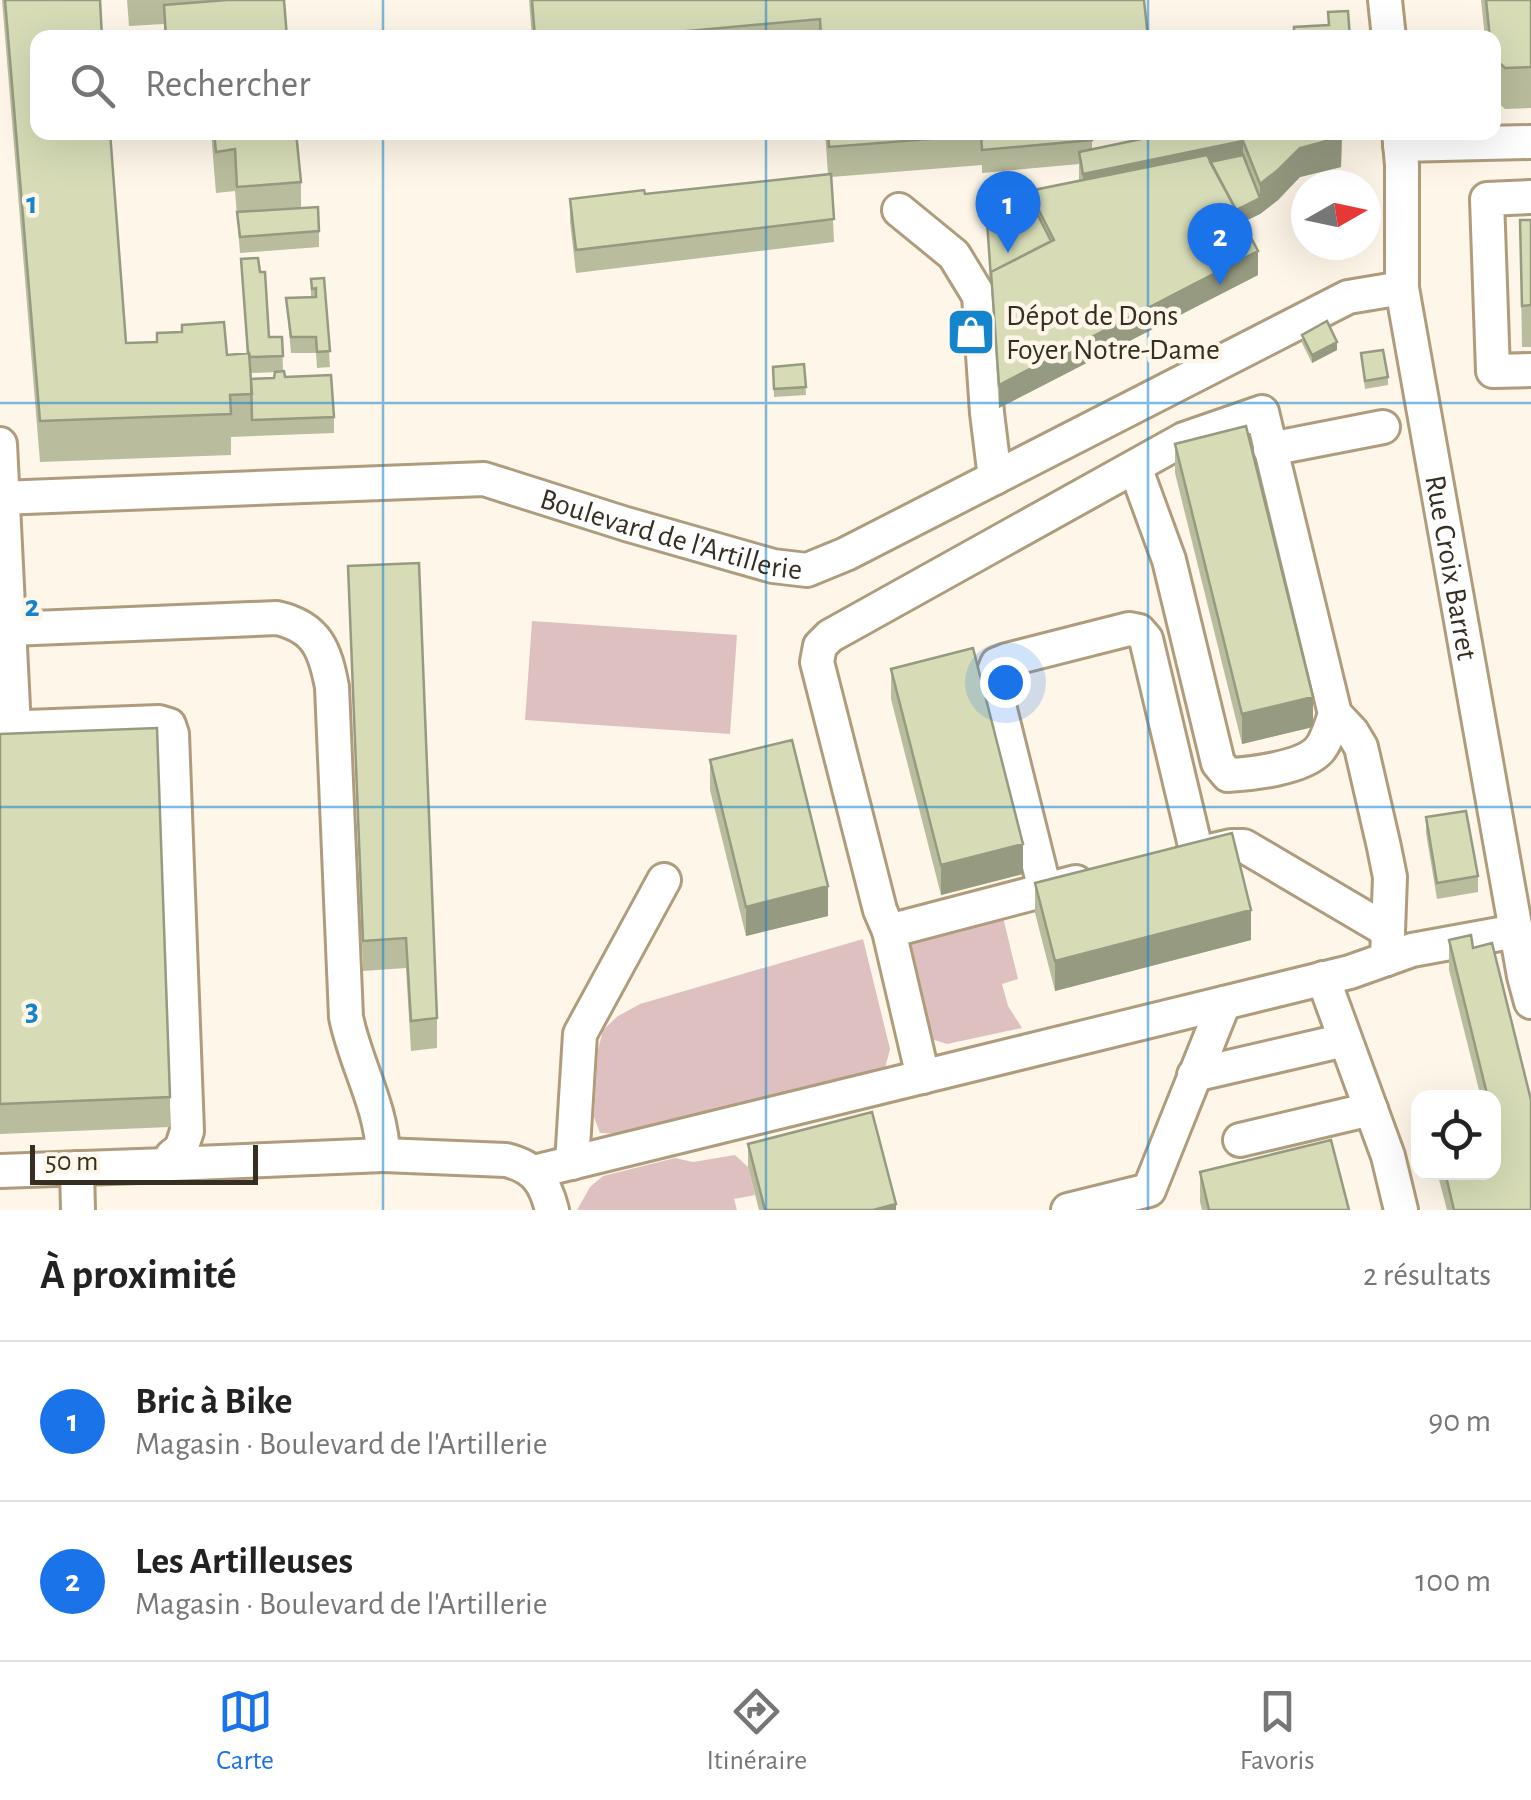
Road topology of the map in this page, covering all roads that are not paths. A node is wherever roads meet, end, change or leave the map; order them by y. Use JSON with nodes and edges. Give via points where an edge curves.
{"nodes":[{"id":1,"x":1385,"y":0,"type":"edge"},
{"id":2,"x":1388,"y":30,"type":"edge"},
{"id":3,"x":1399,"y":140,"type":"edge"},
{"id":4,"x":1443,"y":140,"type":"edge"},
{"id":5,"x":1531,"y":142,"type":"edge"},
{"id":6,"x":1531,"y":197,"type":"edge"},
{"id":7,"x":899,"y":210,"type":"dead end"},
{"id":8,"x":1402,"y":288,"type":"junction"},
{"id":9,"x":1531,"y":370,"type":"edge"},
{"id":10,"x":1383,"y":427,"type":"dead end"},
{"id":11,"x":0,"y":444,"type":"edge"},
{"id":12,"x":1270,"y":450,"type":"junction"},
{"id":13,"x":1134,"y":467,"type":"junction"},
{"id":14,"x":994,"y":478,"type":"junction"},
{"id":15,"x":2,"y":498,"type":"edge"},
{"id":16,"x":10,"y":629,"type":"junction"},
{"id":17,"x":1335,"y":714,"type":"junction"},
{"id":18,"x":7,"y":728,"type":"edge"},
{"id":19,"x":1197,"y":854,"type":"junction"},
{"id":20,"x":1159,"y":863,"type":"edge"},
{"id":21,"x":1102,"y":876,"type":"edge"},
{"id":22,"x":664,"y":880,"type":"dead end"},
{"id":23,"x":1045,"y":890,"type":"junction"},
{"id":24,"x":890,"y":931,"type":"junction"},
{"id":25,"x":1516,"y":931,"type":"junction"},
{"id":26,"x":1388,"y":945,"type":"junction"},
{"id":27,"x":1323,"y":978,"type":"junction"},
{"id":28,"x":1531,"y":1002,"type":"edge"},
{"id":29,"x":1224,"y":1003,"type":"junction"},
{"id":30,"x":1345,"y":1040,"type":"junction"},
{"id":31,"x":1194,"y":1075,"type":"junction"},
{"id":32,"x":923,"y":1077,"type":"junction"},
{"id":33,"x":1370,"y":1109,"type":"junction"},
{"id":34,"x":1240,"y":1140,"type":"dead end"},
{"id":35,"x":383,"y":1155,"type":"junction"},
{"id":36,"x":170,"y":1162,"type":"junction"},
{"id":37,"x":572,"y":1163,"type":"junction"},
{"id":38,"x":77,"y":1168,"type":"junction"},
{"id":39,"x":0,"y":1172,"type":"edge"},
{"id":40,"x":534,"y":1172,"type":"junction"},
{"id":41,"x":1150,"y":1200,"type":"edge"},
{"id":42,"x":78,"y":1210,"type":"edge"},
{"id":43,"x":552,"y":1210,"type":"edge"},
{"id":44,"x":1068,"y":1210,"type":"edge"},
{"id":45,"x":1401,"y":1210,"type":"edge"}],
"edges":[{"from":1,"to":2,"type":"street"},
{"from":3,"to":8,"type":"street","name":"Rue Croix Barret"},
{"from":4,"to":5,"type":"street"},
{"from":6,"to":9,"type":"street","via":[[1486,199],[1493,371]]},
{"from":7,"to":14,"type":"street","via":[[954,254],[979,296]]},
{"from":8,"to":14,"type":"street","name":"Boulevard de l'Artillerie","via":[[1348,297]]},
{"from":8,"to":25,"type":"street","name":"Rue Croix Barret"},
{"from":10,"to":12,"type":"street"},
{"from":11,"to":15,"type":"street"},
{"from":12,"to":13,"type":"street","via":[[1262,412],[1184,439]]},
{"from":12,"to":17,"type":"street"},
{"from":13,"to":17,"type":"street","via":[[1169,560],[1218,763],[1228,775],[1244,775],[1304,762],[1322,746]]},
{"from":13,"to":24,"type":"street","via":[[820,646],[817,662]]},
{"from":14,"to":15,"type":"street","name":"Boulevard de l'Artillerie","via":[[807,570],[772,566],[484,479]]},
{"from":15,"to":16,"type":"street"},
{"from":16,"to":18,"type":"street"},
{"from":16,"to":35,"type":"street","via":[[277,618],[300,625],[316,640],[332,687],[346,1017]]},
{"from":17,"to":26,"type":"street","via":[[1361,747],[1390,877]]},
{"from":18,"to":36,"type":"street","via":[[169,725],[187,1131]]},
{"from":19,"to":20,"type":"street"},
{"from":19,"to":23,"type":"street","via":[[1146,639],[1130,629],[1007,660],[992,677]]},
{"from":19,"to":26,"type":"street","via":[[1232,846],[1255,850]]},
{"from":21,"to":23,"type":"street"},
{"from":22,"to":37,"type":"street","via":[[580,1034]]},
{"from":23,"to":24,"type":"street"},
{"from":24,"to":32,"type":"street"},
{"from":25,"to":26,"type":"street","via":[[1412,950]]},
{"from":25,"to":28,"type":"street","name":"Rue Croix Barret"},
{"from":26,"to":27,"type":"street"},
{"from":27,"to":29,"type":"street"},
{"from":27,"to":30,"type":"street"},
{"from":29,"to":31,"type":"street"},
{"from":29,"to":32,"type":"street"},
{"from":30,"to":31,"type":"street"},
{"from":30,"to":33,"type":"street"},
{"from":31,"to":41,"type":"street"},
{"from":32,"to":37,"type":"street"},
{"from":33,"to":34,"type":"street"},
{"from":33,"to":45,"type":"street"},
{"from":35,"to":36,"type":"street"},
{"from":35,"to":40,"type":"street","via":[[506,1160]]},
{"from":36,"to":38,"type":"street"},
{"from":37,"to":40,"type":"street"},
{"from":38,"to":39,"type":"street"},
{"from":38,"to":42,"type":"street"},
{"from":40,"to":43,"type":"street"},
{"from":41,"to":44,"type":"street"}]}
